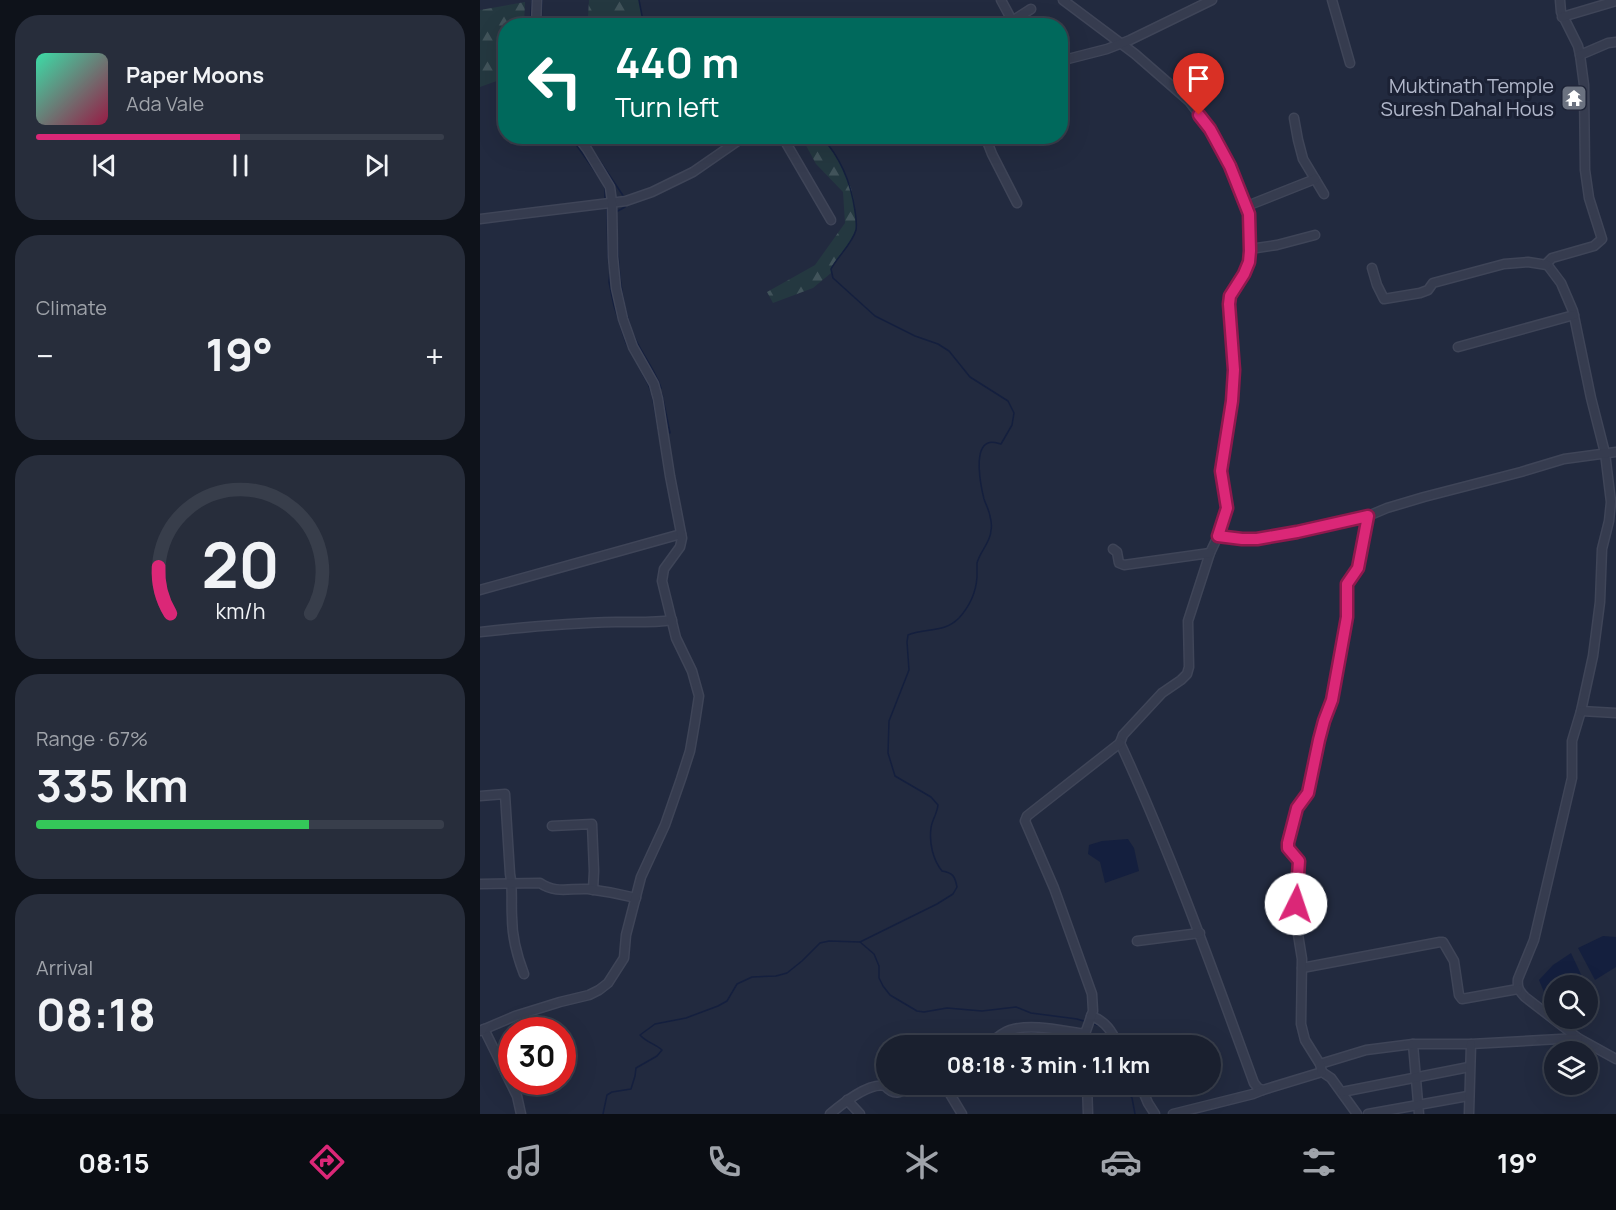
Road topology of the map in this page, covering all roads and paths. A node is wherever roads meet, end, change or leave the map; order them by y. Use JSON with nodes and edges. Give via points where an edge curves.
{"nodes":[{"id":1,"x":537,"y":0,"type":"edge"},
{"id":2,"x":1001,"y":0,"type":"edge"},
{"id":3,"x":1063,"y":0,"type":"edge"},
{"id":4,"x":1212,"y":0,"type":"edge"},
{"id":5,"x":1332,"y":0,"type":"edge"},
{"id":6,"x":1560,"y":0,"type":"edge"},
{"id":7,"x":1616,"y":2,"type":"edge"},
{"id":8,"x":1031,"y":9,"type":"dead end"},
{"id":9,"x":1563,"y":17,"type":"junction"},
{"id":10,"x":536,"y":18,"type":"edge"},
{"id":11,"x":1011,"y":18,"type":"edge"},
{"id":12,"x":1020,"y":18,"type":"edge"},
{"id":13,"x":1616,"y":42,"type":"edge"},
{"id":14,"x":1121,"y":43,"type":"junction"},
{"id":15,"x":1580,"y":55,"type":"junction"},
{"id":16,"x":1068,"y":59,"type":"edge"},
{"id":17,"x":1350,"y":63,"type":"dead end"},
{"id":18,"x":1294,"y":118,"type":"dead end"},
{"id":19,"x":584,"y":144,"type":"edge"},
{"id":20,"x":733,"y":144,"type":"edge"},
{"id":21,"x":787,"y":144,"type":"edge"},
{"id":22,"x":988,"y":144,"type":"edge"},
{"id":23,"x":1315,"y":179,"type":"junction"},
{"id":24,"x":1324,"y":194,"type":"dead end"},
{"id":25,"x":612,"y":202,"type":"junction"},
{"id":26,"x":1017,"y":203,"type":"dead end"},
{"id":27,"x":1247,"y":206,"type":"junction"},
{"id":28,"x":480,"y":219,"type":"edge"},
{"id":29,"x":831,"y":220,"type":"dead end"},
{"id":30,"x":1315,"y":235,"type":"dead end"},
{"id":31,"x":1250,"y":249,"type":"junction"},
{"id":32,"x":1548,"y":265,"type":"junction"},
{"id":33,"x":1372,"y":268,"type":"dead end"},
{"id":34,"x":1574,"y":315,"type":"junction"},
{"id":35,"x":1458,"y":347,"type":"dead end"},
{"id":36,"x":1616,"y":452,"type":"edge"},
{"id":37,"x":1605,"y":453,"type":"junction"},
{"id":38,"x":1368,"y":516,"type":"junction"},
{"id":39,"x":681,"y":534,"type":"junction"},
{"id":40,"x":1218,"y":536,"type":"junction"},
{"id":41,"x":1113,"y":549,"type":"dead end"},
{"id":42,"x":1210,"y":552,"type":"junction"},
{"id":43,"x":480,"y":590,"type":"edge"},
{"id":44,"x":672,"y":620,"type":"junction"},
{"id":45,"x":480,"y":632,"type":"edge"},
{"id":46,"x":1581,"y":711,"type":"junction"},
{"id":47,"x":1616,"y":713,"type":"edge"},
{"id":48,"x":1120,"y":743,"type":"junction"},
{"id":49,"x":480,"y":796,"type":"edge"},
{"id":50,"x":552,"y":826,"type":"dead end"},
{"id":51,"x":480,"y":884,"type":"edge"},
{"id":52,"x":512,"y":884,"type":"junction"},
{"id":53,"x":593,"y":890,"type":"junction"},
{"id":54,"x":636,"y":898,"type":"junction"},
{"id":55,"x":1200,"y":933,"type":"junction"},
{"id":56,"x":1137,"y":941,"type":"dead end"},
{"id":57,"x":1302,"y":968,"type":"junction"},
{"id":58,"x":524,"y":974,"type":"dead end"},
{"id":59,"x":1518,"y":989,"type":"junction"},
{"id":60,"x":1091,"y":1017,"type":"junction"},
{"id":61,"x":482,"y":1030,"type":"edge"},
{"id":62,"x":1086,"y":1031,"type":"junction"},
{"id":63,"x":1001,"y":1035,"type":"edge"},
{"id":64,"x":1086,"y":1035,"type":"edge"},
{"id":65,"x":1113,"y":1035,"type":"edge"},
{"id":66,"x":1578,"y":1038,"type":"junction"},
{"id":67,"x":1413,"y":1044,"type":"junction"},
{"id":68,"x":1470,"y":1044,"type":"junction"},
{"id":69,"x":1616,"y":1059,"type":"edge"},
{"id":70,"x":1469,"y":1067,"type":"junction"},
{"id":71,"x":1321,"y":1068,"type":"junction"},
{"id":72,"x":1416,"y":1077,"type":"junction"},
{"id":73,"x":876,"y":1085,"type":"edge"},
{"id":74,"x":1263,"y":1090,"type":"junction"},
{"id":75,"x":1342,"y":1092,"type":"junction"},
{"id":76,"x":951,"y":1095,"type":"edge"},
{"id":77,"x":1087,"y":1095,"type":"edge"},
{"id":78,"x":1145,"y":1095,"type":"edge"},
{"id":79,"x":1468,"y":1096,"type":"junction"},
{"id":80,"x":847,"y":1100,"type":"junction"},
{"id":81,"x":1418,"y":1110,"type":"edge"},
{"id":82,"x":521,"y":1114,"type":"edge"},
{"id":83,"x":830,"y":1114,"type":"edge"},
{"id":84,"x":860,"y":1114,"type":"edge"},
{"id":85,"x":962,"y":1114,"type":"edge"},
{"id":86,"x":1088,"y":1114,"type":"edge"},
{"id":87,"x":1155,"y":1114,"type":"edge"},
{"id":88,"x":1173,"y":1114,"type":"edge"},
{"id":89,"x":1357,"y":1114,"type":"edge"},
{"id":90,"x":1368,"y":1114,"type":"edge"},
{"id":91,"x":1469,"y":1114,"type":"edge"}],
"edges":[{"from":1,"to":10,"type":"street"},
{"from":2,"to":11,"type":"street"},
{"from":3,"to":14,"type":"street"},
{"from":4,"to":14,"type":"street"},
{"from":5,"to":17,"type":"street"},
{"from":6,"to":9,"type":"street"},
{"from":7,"to":9,"type":"street"},
{"from":8,"to":12,"type":"street"},
{"from":9,"to":15,"type":"street"},
{"from":13,"to":15,"type":"street"},
{"from":14,"to":16,"type":"street"},
{"from":14,"to":27,"type":"street","via":[[1189,101],[1210,129]]},
{"from":15,"to":32,"type":"street","via":[[1585,170],[1602,239],[1594,246],[1552,258]]},
{"from":18,"to":23,"type":"street","via":[[1303,159]]},
{"from":19,"to":25,"type":"street","via":[[610,187]]},
{"from":20,"to":25,"type":"street","via":[[669,184],[626,201]]},
{"from":21,"to":29,"type":"street"},
{"from":22,"to":26,"type":"street"},
{"from":23,"to":24,"type":"street"},
{"from":23,"to":27,"type":"street"},
{"from":25,"to":28,"type":"street"},
{"from":25,"to":39,"type":"street","via":[[616,288],[633,347],[658,399]]},
{"from":27,"to":31,"type":"street"},
{"from":30,"to":31,"type":"street"},
{"from":31,"to":40,"type":"street","via":[[1249,262],[1229,304],[1234,370],[1221,471],[1227,508]]},
{"from":32,"to":33,"type":"street","via":[[1504,264],[1433,283],[1420,293],[1384,300]]},
{"from":32,"to":34,"type":"street","via":[[1561,283]]},
{"from":34,"to":35,"type":"street"},
{"from":34,"to":37,"type":"street"},
{"from":36,"to":37,"type":"street"},
{"from":37,"to":38,"type":"street","via":[[1564,459],[1424,496]]},
{"from":37,"to":46,"type":"street","via":[[1611,502],[1602,549],[1594,645]]},
{"from":38,"to":40,"type":"street","via":[[1257,539]]},
{"from":38,"to":57,"type":"street","via":[[1358,568],[1347,584],[1347,617],[1332,700],[1308,793],[1297,808],[1288,843],[1299,861],[1296,922]]},
{"from":39,"to":43,"type":"street"},
{"from":39,"to":44,"type":"street","via":[[680,548],[664,569],[662,581]]},
{"from":40,"to":42,"type":"street"},
{"from":41,"to":42,"type":"street","via":[[1124,565]]},
{"from":42,"to":48,"type":"street","via":[[1188,621],[1187,674],[1162,693]]},
{"from":44,"to":45,"type":"street"},
{"from":44,"to":54,"type":"street","via":[[692,671],[698,704],[690,751]]},
{"from":46,"to":47,"type":"street"},
{"from":46,"to":59,"type":"street","via":[[1572,741],[1572,778],[1534,940],[1518,979]]},
{"from":48,"to":55,"type":"street"},
{"from":48,"to":60,"type":"street","via":[[1025,821],[1092,994]]},
{"from":49,"to":52,"type":"street","via":[[504,794]]},
{"from":50,"to":53,"type":"street","via":[[592,824]]},
{"from":51,"to":52,"type":"street"},
{"from":52,"to":53,"type":"street","via":[[540,883],[548,889]]},
{"from":52,"to":58,"type":"street","via":[[513,934]]},
{"from":53,"to":54,"type":"street"},
{"from":54,"to":61,"type":"street","via":[[624,958],[608,983],[589,995],[515,1016]]},
{"from":55,"to":56,"type":"street"},
{"from":55,"to":74,"type":"street","via":[[1254,1083]]},
{"from":57,"to":59,"type":"street","via":[[1443,942],[1454,961],[1462,999]]},
{"from":57,"to":71,"type":"street","via":[[1301,1024]]},
{"from":59,"to":66,"type":"street"},
{"from":60,"to":62,"type":"street"},
{"from":60,"to":65,"type":"street","via":[[1103,1021]]},
{"from":61,"to":82,"type":"street","via":[[517,1096]]},
{"from":62,"to":63,"type":"street","via":[[1035,1027],[1012,1029]]},
{"from":62,"to":64,"type":"street"},
{"from":66,"to":68,"type":"street"},
{"from":66,"to":69,"type":"street"},
{"from":67,"to":68,"type":"street"},
{"from":67,"to":71,"type":"street","via":[[1366,1050]]},
{"from":67,"to":72,"type":"street"},
{"from":68,"to":70,"type":"street"},
{"from":70,"to":72,"type":"street"},
{"from":70,"to":79,"type":"street"},
{"from":71,"to":74,"type":"street"},
{"from":71,"to":75,"type":"street"},
{"from":72,"to":75,"type":"street"},
{"from":72,"to":81,"type":"street"},
{"from":73,"to":80,"type":"street"},
{"from":74,"to":88,"type":"street"},
{"from":75,"to":89,"type":"street"},
{"from":76,"to":85,"type":"street"},
{"from":77,"to":86,"type":"street"},
{"from":78,"to":87,"type":"street"},
{"from":79,"to":81,"type":"street"},
{"from":79,"to":91,"type":"street"},
{"from":80,"to":83,"type":"street"},
{"from":80,"to":84,"type":"street"},
{"from":81,"to":90,"type":"street"}]}
